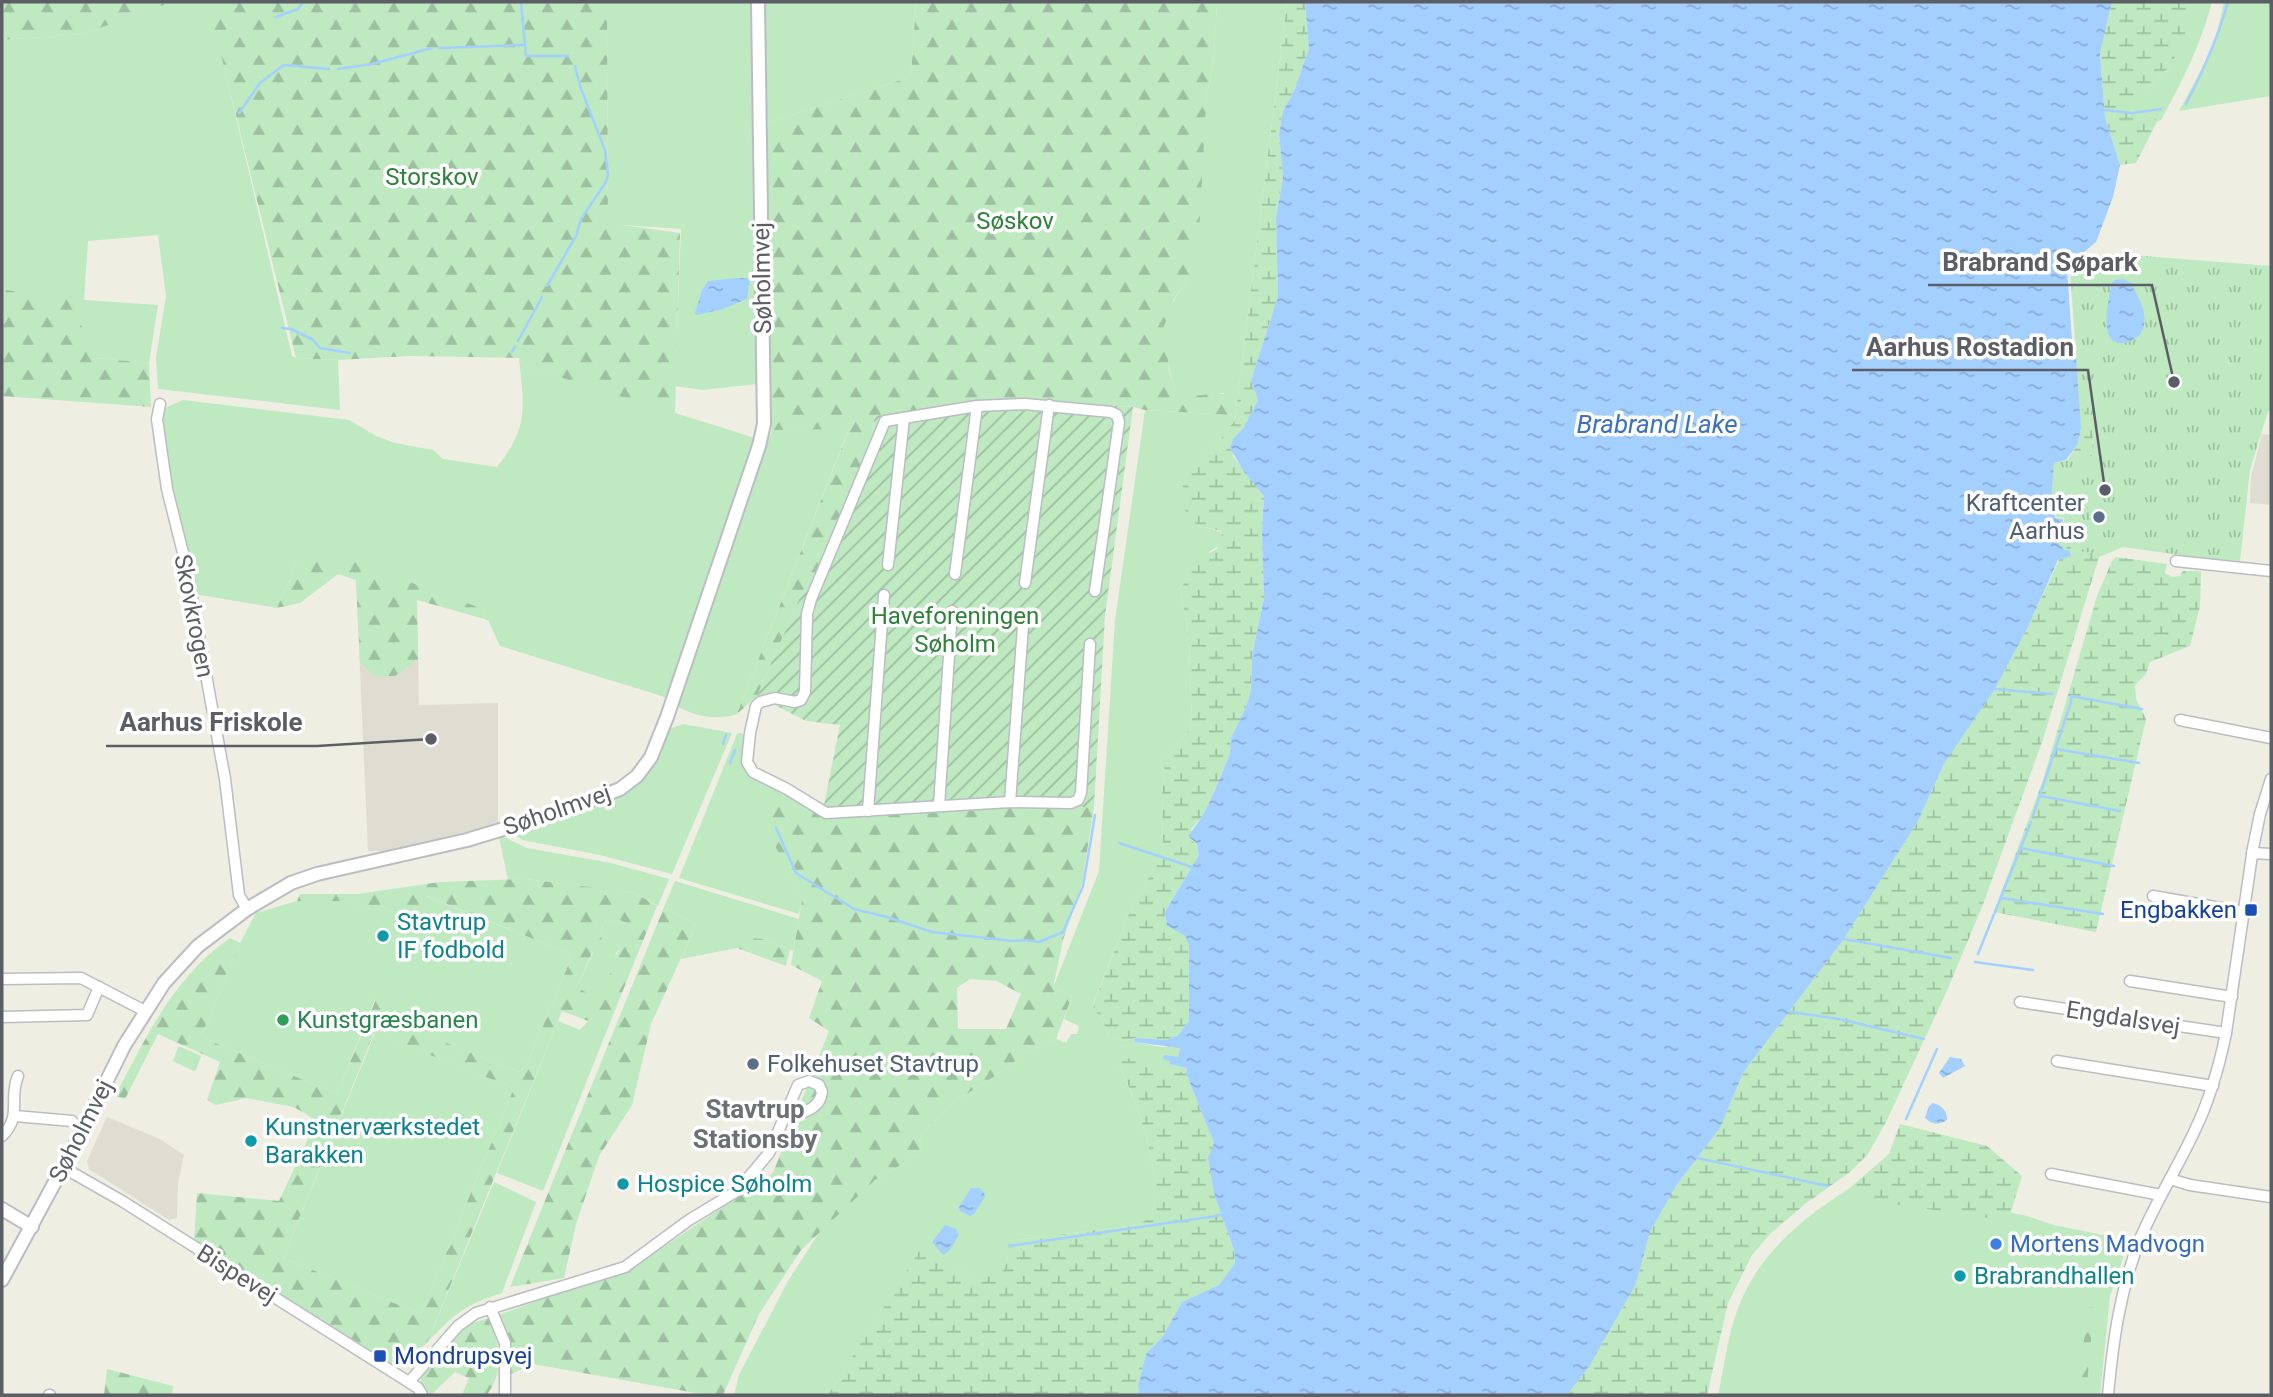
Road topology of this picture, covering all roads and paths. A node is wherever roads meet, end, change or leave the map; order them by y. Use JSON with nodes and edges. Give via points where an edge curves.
{"nodes":[{"id":1,"x":758,"y":2,"type":"edge"},
{"id":2,"x":160,"y":404,"type":"dead end"},
{"id":3,"x":1049,"y":405,"type":"junction"},
{"id":4,"x":977,"y":406,"type":"junction"},
{"id":5,"x":904,"y":418,"type":"junction"},
{"id":6,"x":2176,"y":561,"type":"dead end"},
{"id":7,"x":888,"y":565,"type":"dead end"},
{"id":8,"x":2271,"y":571,"type":"edge"},
{"id":9,"x":955,"y":574,"type":"dead end"},
{"id":10,"x":1025,"y":583,"type":"dead end"},
{"id":11,"x":1095,"y":591,"type":"dead end"},
{"id":12,"x":884,"y":595,"type":"dead end"},
{"id":13,"x":952,"y":611,"type":"dead end"},
{"id":14,"x":1023,"y":626,"type":"dead end"},
{"id":15,"x":1090,"y":645,"type":"dead end"},
{"id":16,"x":2180,"y":720,"type":"dead end"},
{"id":17,"x":2271,"y":737,"type":"edge"},
{"id":18,"x":2271,"y":779,"type":"edge"},
{"id":19,"x":1010,"y":802,"type":"junction"},
{"id":20,"x":939,"y":806,"type":"junction"},
{"id":21,"x":868,"y":811,"type":"junction"},
{"id":22,"x":2252,"y":853,"type":"junction"},
{"id":23,"x":2271,"y":854,"type":"edge"},
{"id":24,"x":2153,"y":896,"type":"dead end"},
{"id":25,"x":247,"y":909,"type":"junction"},
{"id":26,"x":2244,"y":912,"type":"junction"},
{"id":27,"x":2,"y":979,"type":"edge"},
{"id":28,"x":2130,"y":981,"type":"dead end"},
{"id":29,"x":99,"y":987,"type":"junction"},
{"id":30,"x":2232,"y":997,"type":"junction"},
{"id":31,"x":2020,"y":1002,"type":"dead end"},
{"id":32,"x":145,"y":1011,"type":"junction"},
{"id":33,"x":2,"y":1017,"type":"edge"},
{"id":34,"x":2226,"y":1034,"type":"junction"},
{"id":35,"x":2057,"y":1061,"type":"dead end"},
{"id":36,"x":18,"y":1076,"type":"dead end"},
{"id":37,"x":2213,"y":1086,"type":"junction"},
{"id":38,"x":15,"y":1116,"type":"junction"},
{"id":39,"x":783,"y":1119,"type":"dead end"},
{"id":40,"x":72,"y":1121,"type":"dead end"},
{"id":41,"x":2,"y":1136,"type":"edge"},
{"id":42,"x":64,"y":1168,"type":"junction"},
{"id":43,"x":2051,"y":1174,"type":"dead end"},
{"id":44,"x":2170,"y":1179,"type":"junction"},
{"id":45,"x":2161,"y":1195,"type":"junction"},
{"id":46,"x":2271,"y":1197,"type":"edge"},
{"id":47,"x":2,"y":1209,"type":"edge"},
{"id":48,"x":32,"y":1227,"type":"junction"},
{"id":49,"x":2,"y":1280,"type":"edge"},
{"id":50,"x":490,"y":1307,"type":"junction"},
{"id":51,"x":416,"y":1390,"type":"edge"},
{"id":52,"x":505,"y":1395,"type":"edge"},
{"id":53,"x":2108,"y":1395,"type":"edge"}],
"edges":[{"from":1,"to":25,"type":"street","name":"Søholmvej","via":[[764,424],[651,757],[637,776],[599,799],[467,840],[317,874],[291,883]]},
{"from":2,"to":25,"type":"street","name":"Skovkrogen","via":[[157,419],[167,489],[186,565],[225,779],[239,895]]},
{"from":3,"to":4,"type":"street"},
{"from":3,"to":10,"type":"street"},
{"from":3,"to":11,"type":"street","via":[[1111,412],[1119,422]]},
{"from":4,"to":5,"type":"street"},
{"from":4,"to":9,"type":"street"},
{"from":5,"to":7,"type":"street"},
{"from":5,"to":21,"type":"street","via":[[882,425],[811,599],[802,700],[760,702],[748,750],[747,762],[753,772],[818,810],[841,814]]},
{"from":6,"to":8,"type":"street"},
{"from":12,"to":21,"type":"street"},
{"from":13,"to":20,"type":"street"},
{"from":14,"to":19,"type":"street"},
{"from":15,"to":19,"type":"street","via":[[1078,800]]},
{"from":16,"to":17,"type":"street"},
{"from":18,"to":22,"type":"street"},
{"from":19,"to":20,"type":"street"},
{"from":20,"to":21,"type":"street"},
{"from":22,"to":23,"type":"street"},
{"from":22,"to":26,"type":"street"},
{"from":24,"to":26,"type":"street"},
{"from":25,"to":32,"type":"street","name":"Søholmvej","via":[[178,965]]},
{"from":26,"to":30,"type":"street"},
{"from":27,"to":29,"type":"street","via":[[73,977]]},
{"from":28,"to":30,"type":"street","name":"Engdalsvej"},
{"from":29,"to":32,"type":"street"},
{"from":29,"to":33,"type":"street","via":[[87,1015]]},
{"from":30,"to":34,"type":"street"},
{"from":31,"to":34,"type":"street","name":"Engdalsvej"},
{"from":32,"to":42,"type":"street","name":"Søholmvej"},
{"from":34,"to":37,"type":"street"},
{"from":35,"to":37,"type":"street"},
{"from":36,"to":38,"type":"street"},
{"from":37,"to":44,"type":"street"},
{"from":38,"to":40,"type":"street"},
{"from":38,"to":41,"type":"street"},
{"from":39,"to":50,"type":"street","name":"Bispevej","via":[[769,1153],[737,1191],[634,1261],[611,1273]]},
{"from":42,"to":48,"type":"street","name":"Søholmvej"},
{"from":42,"to":51,"type":"street","name":"Bispevej"},
{"from":43,"to":45,"type":"street"},
{"from":44,"to":45,"type":"street"},
{"from":44,"to":46,"type":"street"},
{"from":45,"to":53,"type":"street","via":[[2139,1242],[2122,1297]]},
{"from":47,"to":48,"type":"street"},
{"from":48,"to":49,"type":"street","name":"Søholmvej"},
{"from":50,"to":51,"type":"street","name":"Bispevej","via":[[458,1326]]},
{"from":50,"to":52,"type":"street","via":[[505,1343]]}]}
